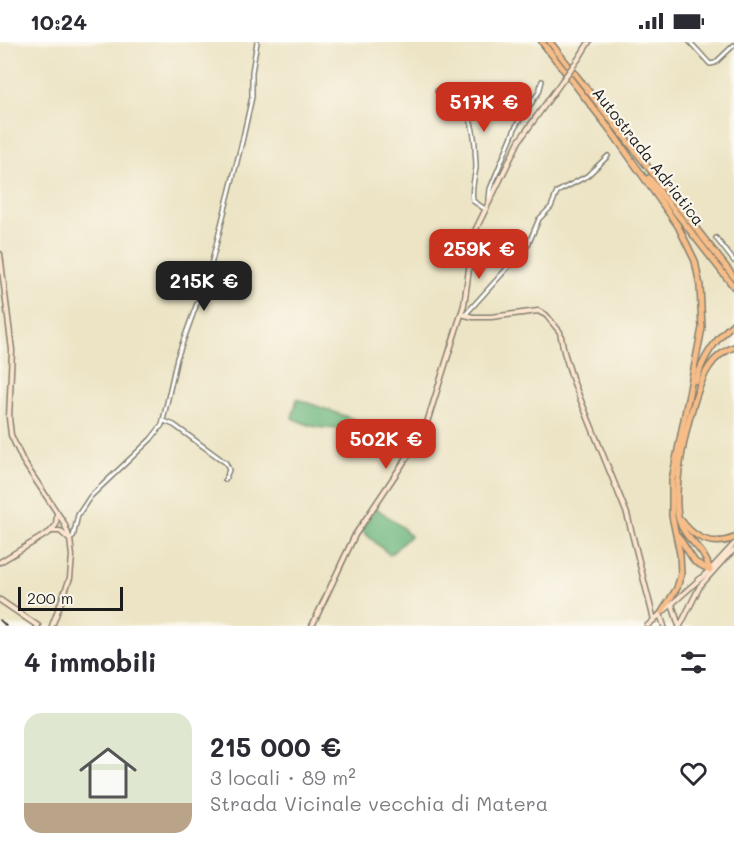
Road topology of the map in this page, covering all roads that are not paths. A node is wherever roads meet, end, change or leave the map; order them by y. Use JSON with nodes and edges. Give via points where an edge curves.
{"nodes":[{"id":1,"x":257,"y":42,"type":"edge"},
{"id":2,"x":542,"y":42,"type":"edge"},
{"id":3,"x":550,"y":42,"type":"edge"},
{"id":4,"x":589,"y":42,"type":"edge"},
{"id":5,"x":690,"y":42,"type":"edge"},
{"id":6,"x":734,"y":45,"type":"edge"},
{"id":7,"x":542,"y":81,"type":"dead end"},
{"id":8,"x":436,"y":91,"type":"dead end"},
{"id":9,"x":609,"y":128,"type":"junction"},
{"id":10,"x":608,"y":156,"type":"dead end"},
{"id":11,"x":489,"y":202,"type":"junction"},
{"id":12,"x":485,"y":209,"type":"junction"},
{"id":13,"x":716,"y":238,"type":"dead end"},
{"id":14,"x":0,"y":254,"type":"edge"},
{"id":15,"x":734,"y":261,"type":"edge"},
{"id":16,"x":734,"y":276,"type":"edge"},
{"id":17,"x":734,"y":287,"type":"edge"},
{"id":18,"x":463,"y":315,"type":"junction"},
{"id":19,"x":734,"y":323,"type":"edge"},
{"id":20,"x":734,"y":347,"type":"edge"},
{"id":21,"x":692,"y":394,"type":"junction"},
{"id":22,"x":689,"y":419,"type":"junction"},
{"id":23,"x":164,"y":421,"type":"junction"},
{"id":24,"x":683,"y":423,"type":"junction"},
{"id":25,"x":225,"y":480,"type":"dead end"},
{"id":26,"x":57,"y":512,"type":"junction"},
{"id":27,"x":678,"y":514,"type":"junction"},
{"id":28,"x":65,"y":525,"type":"junction"},
{"id":29,"x":675,"y":529,"type":"junction"},
{"id":30,"x":53,"y":530,"type":"junction"},
{"id":31,"x":734,"y":538,"type":"edge"},
{"id":32,"x":70,"y":539,"type":"junction"},
{"id":33,"x":734,"y":544,"type":"edge"},
{"id":34,"x":734,"y":550,"type":"edge"},
{"id":35,"x":726,"y":557,"type":"junction"},
{"id":36,"x":0,"y":562,"type":"edge"},
{"id":37,"x":711,"y":570,"type":"junction"},
{"id":38,"x":0,"y":600,"type":"edge"},
{"id":39,"x":672,"y":603,"type":"junction"},
{"id":40,"x":662,"y":612,"type":"junction"},
{"id":41,"x":674,"y":613,"type":"junction"},
{"id":42,"x":653,"y":621,"type":"junction"},
{"id":43,"x":38,"y":626,"type":"edge"},
{"id":44,"x":52,"y":626,"type":"edge"},
{"id":45,"x":312,"y":626,"type":"edge"},
{"id":46,"x":647,"y":626,"type":"edge"},
{"id":47,"x":664,"y":626,"type":"edge"},
{"id":48,"x":679,"y":626,"type":"edge"}],
"edges":[{"from":1,"to":23,"type":"street","via":[[252,97],[242,142],[211,265],[177,358]]},
{"from":2,"to":9,"type":"highway","name":"Autostrada Adriatica"},
{"from":3,"to":16,"type":"highway","name":"Autostrada Adriatica"},
{"from":4,"to":11,"type":"street","bridge":true,"via":[[519,141]]},
{"from":5,"to":6,"type":"street","via":[[711,64]]},
{"from":7,"to":11,"type":"street","via":[[517,124],[490,189]]},
{"from":8,"to":12,"type":"street","via":[[470,114],[476,155],[473,201]]},
{"from":9,"to":17,"type":"highway","name":"Autostrada Adriatica"},
{"from":9,"to":24,"type":"highway","via":[[666,208],[695,261],[702,328]]},
{"from":10,"to":18,"type":"street","via":[[586,176],[557,192],[528,245]]},
{"from":11,"to":12,"type":"street"},
{"from":12,"to":18,"type":"street","via":[[473,238]]},
{"from":13,"to":15,"type":"street"},
{"from":14,"to":26,"type":"street","via":[[12,350],[9,430],[19,454]]},
{"from":18,"to":42,"type":"street","via":[[491,317],[538,311],[549,317],[560,332],[576,387],[627,514]]},
{"from":18,"to":45,"type":"street","via":[[424,432],[355,535]]},
{"from":19,"to":21,"type":"highway","via":[[706,356]]},
{"from":20,"to":22,"type":"highway","via":[[709,368]]},
{"from":21,"to":22,"type":"highway"},
{"from":21,"to":24,"type":"highway"},
{"from":22,"to":27,"type":"highway","via":[[678,485]]},
{"from":23,"to":25,"type":"street","via":[[226,463],[229,470]]},
{"from":23,"to":32,"type":"street","via":[[151,439],[90,497],[78,515]]},
{"from":24,"to":29,"type":"highway","via":[[672,480]]},
{"from":26,"to":28,"type":"street"},
{"from":26,"to":30,"type":"street"},
{"from":27,"to":31,"type":"highway","via":[[691,533],[702,539],[716,542]]},
{"from":27,"to":37,"type":"highway","via":[[684,531],[706,556]]},
{"from":28,"to":30,"type":"street","via":[[59,524]]},
{"from":28,"to":32,"type":"street"},
{"from":29,"to":37,"type":"highway","via":[[695,562]]},
{"from":29,"to":40,"type":"highway","via":[[681,574]]},
{"from":30,"to":32,"type":"street"},
{"from":30,"to":36,"type":"street"},
{"from":32,"to":44,"type":"street","via":[[70,578]]},
{"from":33,"to":37,"type":"street"},
{"from":34,"to":35,"type":"street"},
{"from":35,"to":37,"type":"street"},
{"from":35,"to":48,"type":"street","via":[[700,586]]},
{"from":37,"to":39,"type":"street"},
{"from":38,"to":43,"type":"street"},
{"from":39,"to":40,"type":"street"},
{"from":39,"to":41,"type":"street"},
{"from":40,"to":41,"type":"street"},
{"from":40,"to":42,"type":"street"},
{"from":40,"to":47,"type":"street"},
{"from":41,"to":48,"type":"street"},
{"from":42,"to":46,"type":"street"}]}
